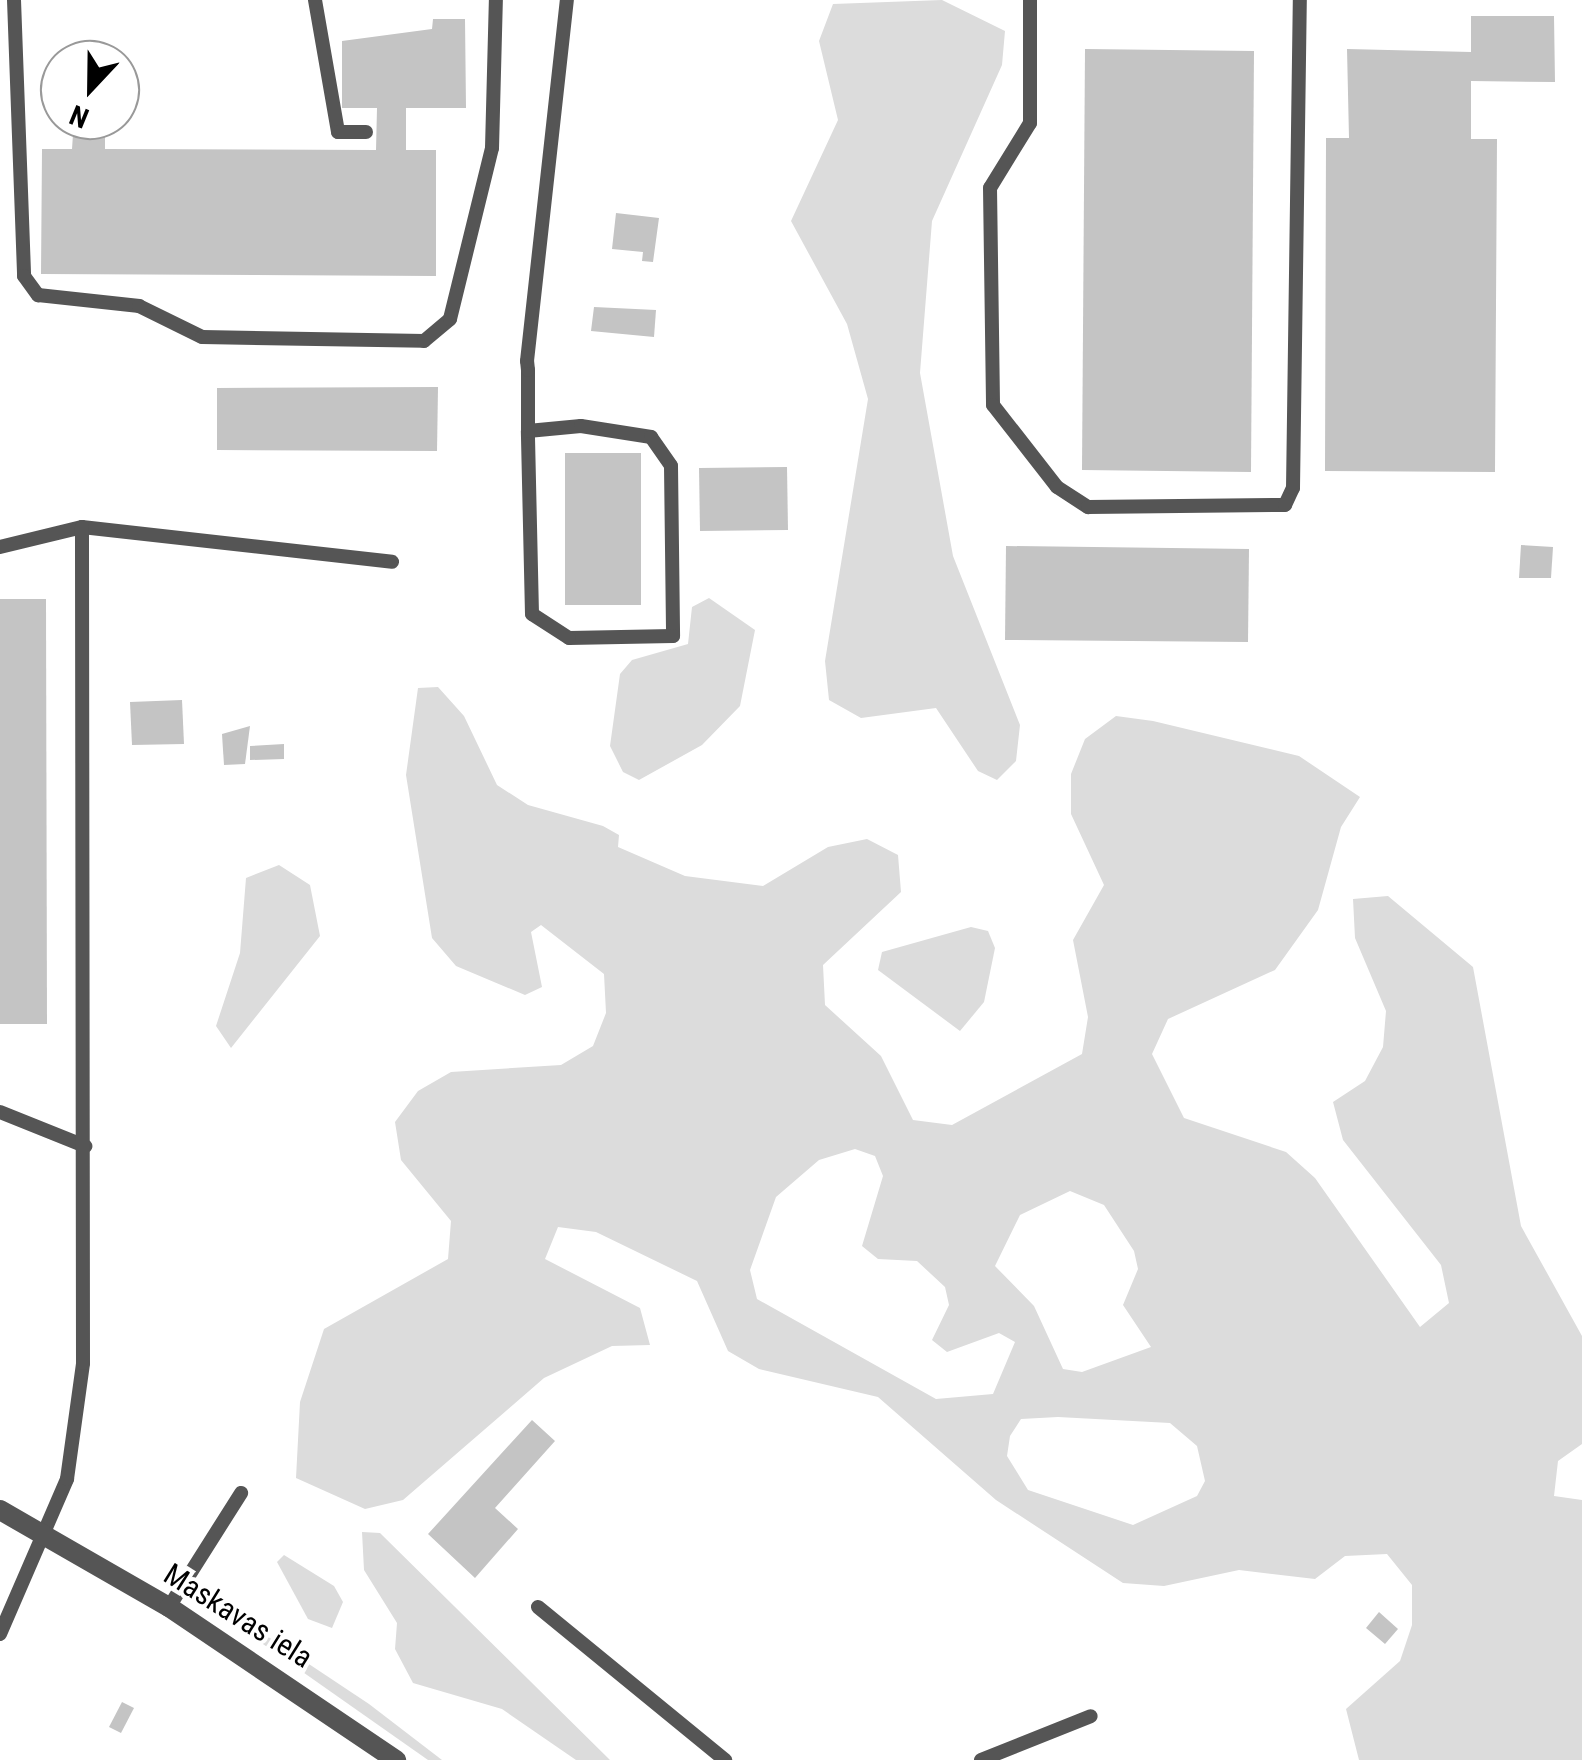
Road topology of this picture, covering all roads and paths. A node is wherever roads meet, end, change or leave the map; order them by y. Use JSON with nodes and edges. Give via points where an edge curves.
{"nodes":[{"id":1,"x":14,"y":0,"type":"edge"},
{"id":2,"x":315,"y":0,"type":"edge"},
{"id":3,"x":496,"y":0,"type":"edge"},
{"id":4,"x":567,"y":0,"type":"edge"},
{"id":5,"x":1030,"y":0,"type":"edge"},
{"id":6,"x":1300,"y":0,"type":"edge"},
{"id":7,"x":366,"y":132,"type":"dead end"},
{"id":8,"x":528,"y":430,"type":"junction"},
{"id":9,"x":82,"y":527,"type":"junction"},
{"id":10,"x":0,"y":547,"type":"edge"},
{"id":11,"x":392,"y":562,"type":"dead end"},
{"id":12,"x":0,"y":1112,"type":"edge"},
{"id":13,"x":85,"y":1146,"type":"junction"},
{"id":14,"x":240,"y":1492,"type":"dead end"},
{"id":15,"x":0,"y":1510,"type":"edge"},
{"id":16,"x":42,"y":1530,"type":"junction"},
{"id":17,"x":170,"y":1607,"type":"junction"},
{"id":18,"x":538,"y":1607,"type":"dead end"},
{"id":19,"x":0,"y":1634,"type":"edge"},
{"id":20,"x":1091,"y":1716,"type":"dead end"},
{"id":21,"x":396,"y":1760,"type":"edge"},
{"id":22,"x":725,"y":1760,"type":"edge"},
{"id":23,"x":982,"y":1760,"type":"edge"}],
"edges":[{"from":1,"to":3,"type":"lane","via":[[24,276],[38,295],[139,306],[202,337],[424,341],[450,319],[492,148]]},
{"from":2,"to":7,"type":"lane","via":[[338,132]]},
{"from":4,"to":8,"type":"lane","via":[[527,360]]},
{"from":5,"to":6,"type":"lane","via":[[1030,122],[990,188],[994,405],[1056,488],[1088,507],[1284,505],[1293,488]]},
{"from":8,"to":8,"type":"lane","via":[[532,614],[569,638],[673,636],[671,466],[652,437],[581,426]]},
{"from":9,"to":10,"type":"lane"},
{"from":9,"to":11,"type":"lane"},
{"from":9,"to":13,"type":"lane"},
{"from":12,"to":13,"type":"lane"},
{"from":13,"to":16,"type":"lane","via":[[83,1363],[67,1479]]},
{"from":14,"to":17,"type":"lane"},
{"from":15,"to":16,"type":"street","name":"Maskavas iela"},
{"from":16,"to":17,"type":"street","name":"Maskavas iela"},
{"from":16,"to":19,"type":"lane"},
{"from":17,"to":21,"type":"street","name":"Maskavas iela"},
{"from":18,"to":22,"type":"lane"},
{"from":20,"to":23,"type":"lane"}]}
